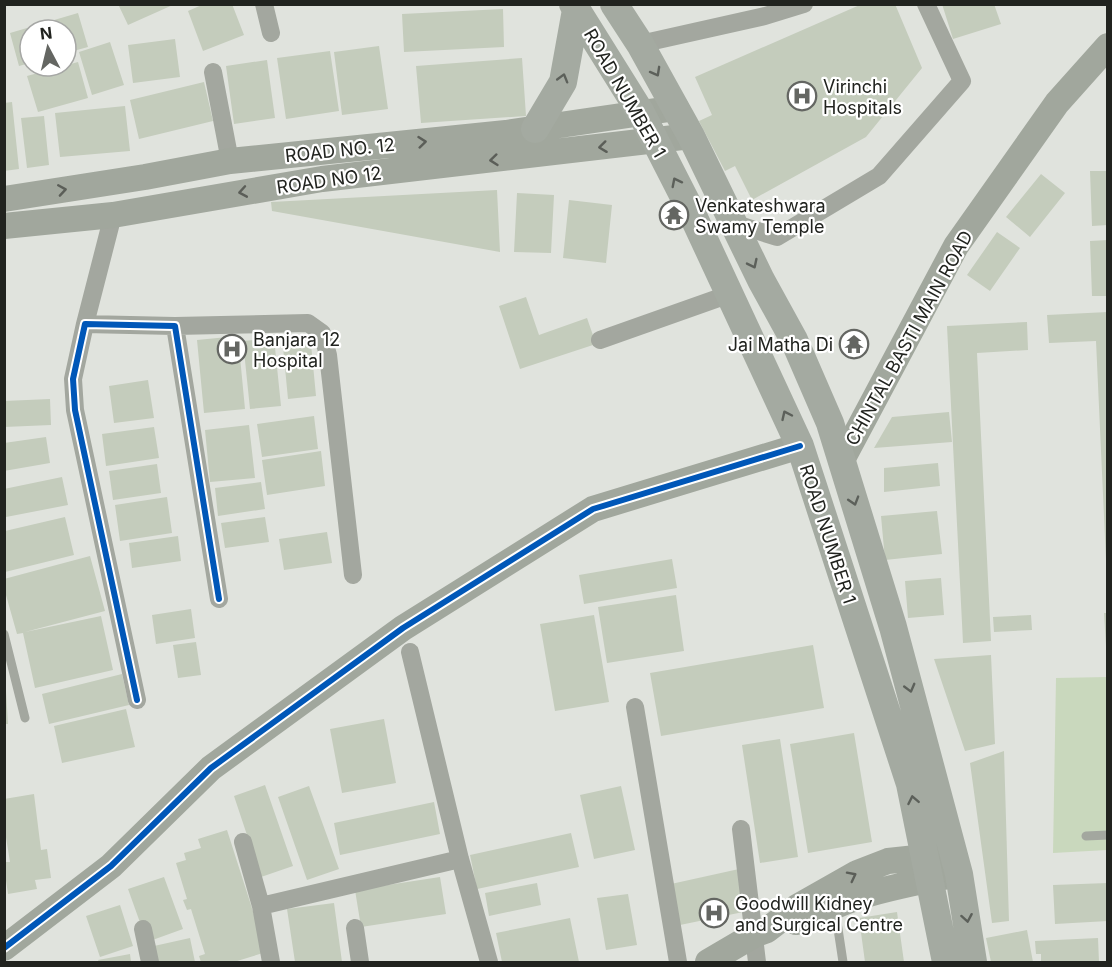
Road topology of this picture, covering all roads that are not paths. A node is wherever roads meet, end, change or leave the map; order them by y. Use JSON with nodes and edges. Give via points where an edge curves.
{"nodes":[{"id":1,"x":264,"y":4,"type":"edge"},
{"id":2,"x":804,"y":4,"type":"edge"},
{"id":3,"x":926,"y":4,"type":"edge"},
{"id":4,"x":620,"y":8,"type":"edge"},
{"id":5,"x":579,"y":15,"type":"edge"},
{"id":6,"x":271,"y":33,"type":"dead end"},
{"id":7,"x":640,"y":44,"type":"junction"},
{"id":8,"x":1107,"y":46,"type":"edge"},
{"id":9,"x":213,"y":72,"type":"dead end"},
{"id":10,"x":676,"y":108,"type":"junction"},
{"id":11,"x":641,"y":112,"type":"junction"},
{"id":12,"x":536,"y":129,"type":"junction"},
{"id":13,"x":691,"y":136,"type":"junction"},
{"id":14,"x":654,"y":140,"type":"junction"},
{"id":15,"x":230,"y":161,"type":"junction"},
{"id":16,"x":4,"y":199,"type":"edge"},
{"id":17,"x":113,"y":215,"type":"junction"},
{"id":18,"x":733,"y":223,"type":"junction"},
{"id":19,"x":4,"y":226,"type":"edge"},
{"id":20,"x":730,"y":294,"type":"junction"},
{"id":21,"x":86,"y":324,"type":"junction"},
{"id":22,"x":175,"y":326,"type":"junction"},
{"id":23,"x":600,"y":340,"type":"dead end"},
{"id":24,"x":800,"y":446,"type":"junction"},
{"id":25,"x":842,"y":460,"type":"junction"},
{"id":26,"x":353,"y":575,"type":"dead end"},
{"id":27,"x":219,"y":598,"type":"dead end"},
{"id":28,"x":4,"y":634,"type":"edge"},
{"id":29,"x":410,"y":652,"type":"dead end"},
{"id":30,"x":137,"y":700,"type":"dead end"},
{"id":31,"x":635,"y":707,"type":"dead end"},
{"id":32,"x":25,"y":718,"type":"dead end"},
{"id":33,"x":741,"y":829,"type":"dead end"},
{"id":34,"x":1107,"y":835,"type":"edge"},
{"id":35,"x":1086,"y":836,"type":"dead end"},
{"id":36,"x":243,"y":842,"type":"dead end"},
{"id":37,"x":460,"y":859,"type":"junction"},
{"id":38,"x":957,"y":864,"type":"junction"},
{"id":39,"x":927,"y":868,"type":"junction"},
{"id":40,"x":261,"y":906,"type":"junction"},
{"id":41,"x":835,"y":906,"type":"junction"},
{"id":42,"x":355,"y":928,"type":"dead end"},
{"id":43,"x":143,"y":929,"type":"dead end"},
{"id":44,"x":760,"y":932,"type":"junction"},
{"id":45,"x":4,"y":948,"type":"edge"},
{"id":46,"x":150,"y":963,"type":"edge"},
{"id":47,"x":271,"y":963,"type":"edge"},
{"id":48,"x":360,"y":963,"type":"edge"},
{"id":49,"x":489,"y":963,"type":"edge"},
{"id":50,"x":678,"y":963,"type":"edge"},
{"id":51,"x":708,"y":963,"type":"edge"},
{"id":52,"x":757,"y":963,"type":"edge"},
{"id":53,"x":843,"y":963,"type":"edge"},
{"id":54,"x":946,"y":963,"type":"edge"},
{"id":55,"x":973,"y":963,"type":"edge"}],
"edges":[{"from":1,"to":6,"type":"street"},
{"from":2,"to":7,"type":"street"},
{"from":3,"to":18,"type":"street","via":[[962,81],[879,176],[777,237]]},
{"from":4,"to":5,"type":"main road"},
{"from":4,"to":7,"type":"main road","name":"ROAD NUMBER 1"},
{"from":5,"to":11,"type":"main road","name":"ROAD NUMBER 1"},
{"from":12,"to":5,"type":"main road","one_way":true,"via":[[563,82]]},
{"from":7,"to":10,"type":"main road","name":"ROAD NUMBER 1","one_way":true},
{"from":8,"to":25,"type":"street","name":"CHINTAL BASTI MAIN ROAD","via":[[1057,103],[956,246]]},
{"from":9,"to":15,"type":"street"},
{"from":10,"to":11,"type":"street","name":"ROAD NO. 12"},
{"from":10,"to":13,"type":"main road","name":"ROAD NUMBER 1"},
{"from":11,"to":12,"type":"street","name":"ROAD NO. 12"},
{"from":11,"to":14,"type":"main road","name":"ROAD NUMBER 1"},
{"from":15,"to":12,"type":"street","name":"ROAD NO. 12","one_way":true},
{"from":13,"to":14,"type":"street","name":"ROAD NO 12"},
{"from":13,"to":18,"type":"main road","name":"ROAD NUMBER 1"},
{"from":14,"to":17,"type":"street","name":"ROAD NO 12","one_way":true,"via":[[322,179]]},
{"from":20,"to":14,"type":"main road","name":"ROAD NUMBER 1","one_way":true},
{"from":16,"to":15,"type":"street","name":"ROAD NO. 12","one_way":true},
{"from":17,"to":19,"type":"street","name":"ROAD NO 12"},
{"from":17,"to":21,"type":"street"},
{"from":18,"to":25,"type":"main road","name":"ROAD NUMBER 1","one_way":true,"via":[[794,340]]},
{"from":20,"to":23,"type":"street"},
{"from":24,"to":20,"type":"main road","name":"ROAD NUMBER 1","one_way":true},
{"from":21,"to":22,"type":"street"},
{"from":21,"to":30,"type":"street","via":[[73,379],[75,410]]},
{"from":22,"to":26,"type":"street","via":[[308,323],[322,333]]},
{"from":22,"to":27,"type":"street"},
{"from":39,"to":24,"type":"main road","name":"ROAD NUMBER 1","one_way":true,"via":[[910,784]]},
{"from":24,"to":45,"type":"street","via":[[593,509],[403,628],[211,768],[111,866]]},
{"from":25,"to":38,"type":"main road","name":"ROAD NUMBER 1","one_way":true,"via":[[893,627]]},
{"from":28,"to":32,"type":"lane"},
{"from":29,"to":37,"type":"street"},
{"from":31,"to":50,"type":"street"},
{"from":33,"to":44,"type":"street"},
{"from":34,"to":35,"type":"lane"},
{"from":36,"to":40,"type":"street"},
{"from":37,"to":40,"type":"street"},
{"from":37,"to":49,"type":"street"},
{"from":38,"to":39,"type":"street"},
{"from":38,"to":55,"type":"main road","name":"ROAD NUMBER 1","one_way":true},
{"from":39,"to":41,"type":"street","via":[[889,887]]},
{"from":44,"to":39,"type":"street","one_way":true,"via":[[857,873],[888,861]]},
{"from":39,"to":54,"type":"main road","name":"ROAD NUMBER 1"},
{"from":40,"to":47,"type":"street"},
{"from":41,"to":44,"type":"street","via":[[808,919]]},
{"from":41,"to":53,"type":"lane"},
{"from":42,"to":48,"type":"street"},
{"from":43,"to":46,"type":"street"},
{"from":44,"to":51,"type":"street"},
{"from":44,"to":52,"type":"street"}]}
